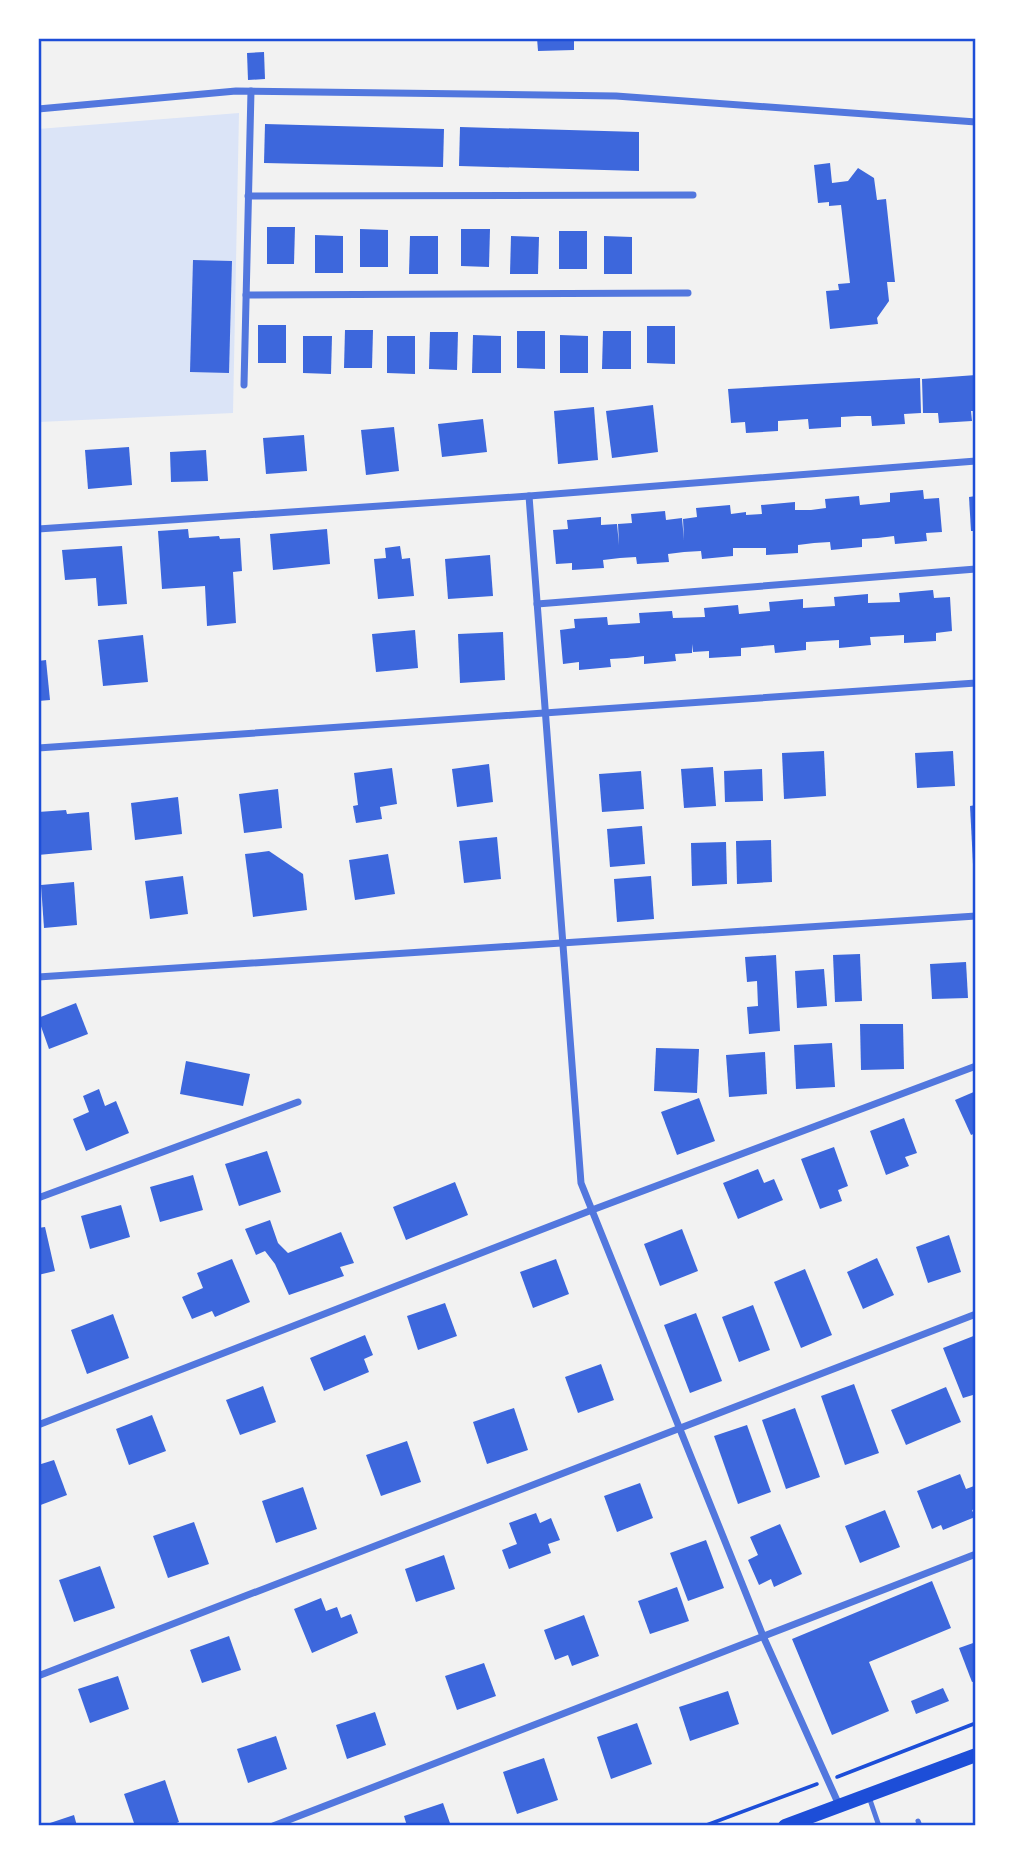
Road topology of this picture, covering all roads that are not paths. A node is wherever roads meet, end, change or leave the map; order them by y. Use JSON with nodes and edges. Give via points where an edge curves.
{"nodes":[{"id":1,"x":251,"y":91,"type":"junction"},
{"id":2,"x":38,"y":109,"type":"edge"},
{"id":3,"x":975,"y":122,"type":"edge"},
{"id":4,"x":693,"y":195,"type":"dead end"},
{"id":5,"x":248,"y":196,"type":"junction"},
{"id":6,"x":688,"y":293,"type":"dead end"},
{"id":7,"x":246,"y":295,"type":"junction"},
{"id":8,"x":244,"y":385,"type":"dead end"},
{"id":9,"x":975,"y":461,"type":"edge"},
{"id":10,"x":528,"y":496,"type":"junction"},
{"id":11,"x":38,"y":529,"type":"edge"},
{"id":12,"x":975,"y":569,"type":"edge"},
{"id":13,"x":537,"y":604,"type":"junction"},
{"id":14,"x":975,"y":684,"type":"edge"},
{"id":15,"x":546,"y":714,"type":"junction"},
{"id":16,"x":38,"y":748,"type":"edge"},
{"id":17,"x":975,"y":916,"type":"edge"},
{"id":18,"x":563,"y":942,"type":"junction"},
{"id":19,"x":38,"y":977,"type":"edge"},
{"id":20,"x":975,"y":1066,"type":"edge"},
{"id":21,"x":298,"y":1102,"type":"dead end"},
{"id":22,"x":38,"y":1198,"type":"edge"},
{"id":23,"x":592,"y":1210,"type":"junction"},
{"id":24,"x":975,"y":1314,"type":"edge"},
{"id":25,"x":38,"y":1425,"type":"edge"},
{"id":26,"x":678,"y":1428,"type":"junction"},
{"id":27,"x":975,"y":1554,"type":"edge"},
{"id":28,"x":763,"y":1636,"type":"junction"},
{"id":29,"x":38,"y":1676,"type":"edge"},
{"id":30,"x":975,"y":1755,"type":"edge"},
{"id":31,"x":867,"y":1794,"type":"junction"},
{"id":32,"x":839,"y":1805,"type":"junction"},
{"id":33,"x":273,"y":1825,"type":"edge"},
{"id":34,"x":785,"y":1825,"type":"edge"},
{"id":35,"x":879,"y":1825,"type":"edge"}],
"edges":[{"from":1,"to":2,"type":"street"},
{"from":1,"to":3,"type":"street","via":[[616,96]]},
{"from":1,"to":5,"type":"street"},
{"from":4,"to":5,"type":"street"},
{"from":5,"to":7,"type":"street"},
{"from":6,"to":7,"type":"street"},
{"from":7,"to":8,"type":"street"},
{"from":9,"to":10,"type":"street"},
{"from":10,"to":11,"type":"street"},
{"from":10,"to":13,"type":"street"},
{"from":12,"to":13,"type":"street"},
{"from":13,"to":15,"type":"street"},
{"from":14,"to":15,"type":"street"},
{"from":15,"to":16,"type":"street"},
{"from":15,"to":18,"type":"street"},
{"from":17,"to":18,"type":"street"},
{"from":18,"to":19,"type":"street"},
{"from":18,"to":23,"type":"street","via":[[581,1184]]},
{"from":20,"to":23,"type":"street"},
{"from":21,"to":22,"type":"street"},
{"from":23,"to":25,"type":"street"},
{"from":23,"to":26,"type":"street"},
{"from":24,"to":26,"type":"street"},
{"from":26,"to":28,"type":"street"},
{"from":26,"to":29,"type":"street"},
{"from":27,"to":28,"type":"street"},
{"from":28,"to":32,"type":"street"},
{"from":28,"to":33,"type":"street"},
{"from":30,"to":31,"type":"main road"},
{"from":31,"to":32,"type":"main road"},
{"from":31,"to":35,"type":"lane"},
{"from":32,"to":34,"type":"main road"}]}
